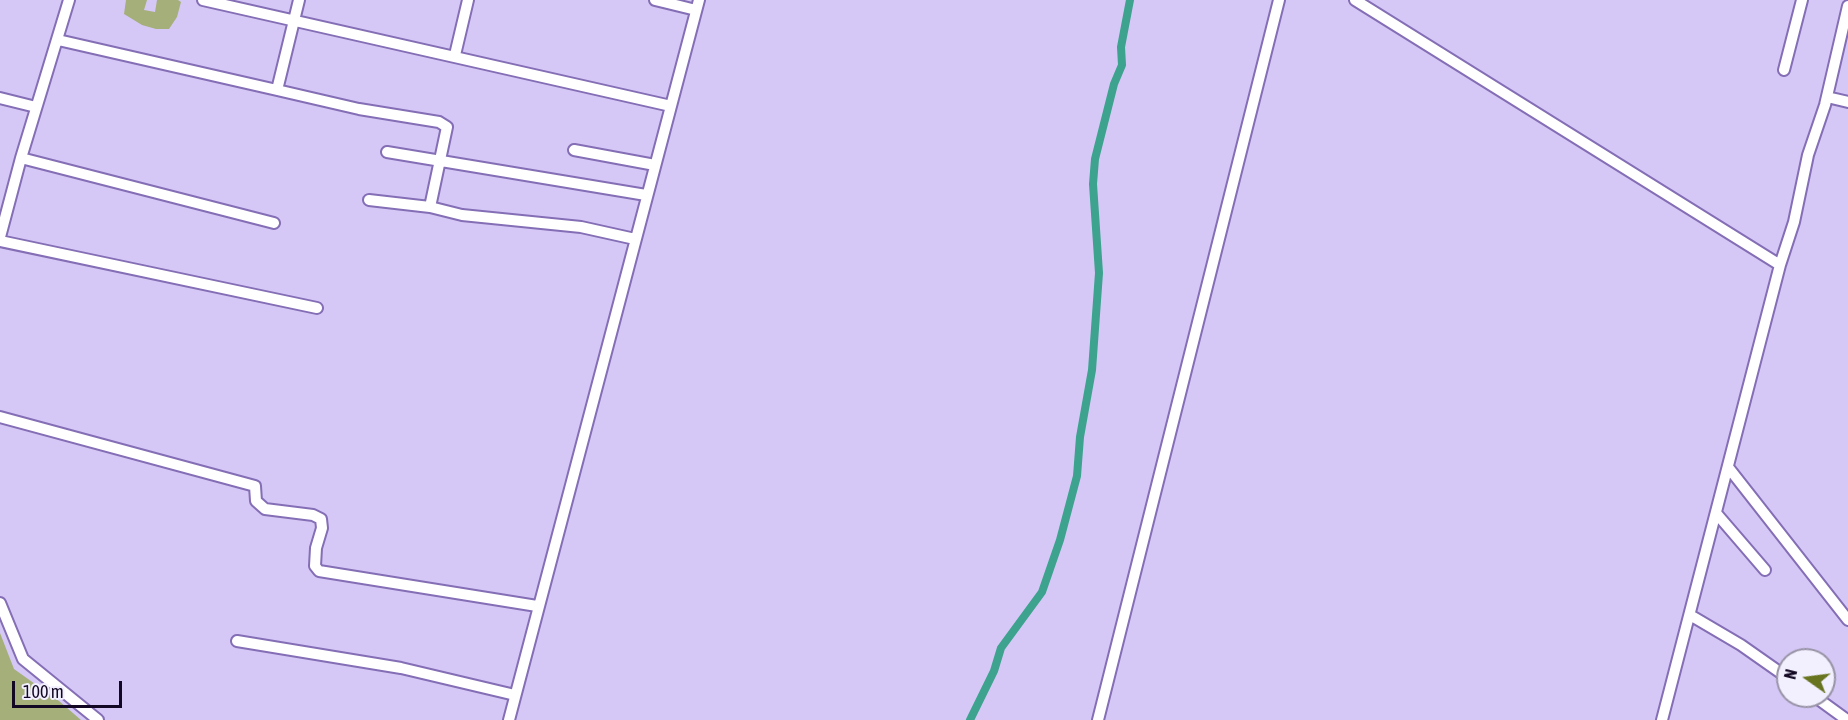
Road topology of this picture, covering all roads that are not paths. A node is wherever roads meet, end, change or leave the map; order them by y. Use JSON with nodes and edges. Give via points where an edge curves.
{"nodes":[{"id":1,"x":69,"y":0,"type":"edge"},
{"id":2,"x":203,"y":0,"type":"edge"},
{"id":3,"x":299,"y":0,"type":"edge"},
{"id":4,"x":468,"y":0,"type":"edge"},
{"id":5,"x":655,"y":0,"type":"edge"},
{"id":6,"x":1279,"y":0,"type":"edge"},
{"id":7,"x":1355,"y":0,"type":"edge"},
{"id":8,"x":1802,"y":0,"type":"edge"},
{"id":9,"x":698,"y":5,"type":"edge"},
{"id":10,"x":1848,"y":6,"type":"edge"},
{"id":11,"x":293,"y":22,"type":"junction"},
{"id":12,"x":58,"y":40,"type":"junction"},
{"id":13,"x":455,"y":55,"type":"junction"},
{"id":14,"x":1784,"y":70,"type":"dead end"},
{"id":15,"x":277,"y":90,"type":"junction"},
{"id":16,"x":1827,"y":97,"type":"junction"},
{"id":17,"x":0,"y":98,"type":"edge"},
{"id":18,"x":1848,"y":102,"type":"edge"},
{"id":19,"x":671,"y":106,"type":"junction"},
{"id":20,"x":36,"y":107,"type":"junction"},
{"id":21,"x":574,"y":150,"type":"dead end"},
{"id":22,"x":387,"y":152,"type":"dead end"},
{"id":23,"x":21,"y":158,"type":"junction"},
{"id":24,"x":441,"y":161,"type":"junction"},
{"id":25,"x":655,"y":165,"type":"junction"},
{"id":26,"x":646,"y":195,"type":"junction"},
{"id":27,"x":369,"y":200,"type":"dead end"},
{"id":28,"x":430,"y":207,"type":"junction"},
{"id":29,"x":274,"y":223,"type":"dead end"},
{"id":30,"x":0,"y":239,"type":"edge"},
{"id":31,"x":634,"y":239,"type":"junction"},
{"id":32,"x":1780,"y":265,"type":"junction"},
{"id":33,"x":317,"y":308,"type":"dead end"},
{"id":34,"x":0,"y":417,"type":"edge"},
{"id":35,"x":1728,"y":467,"type":"junction"},
{"id":36,"x":1716,"y":513,"type":"junction"},
{"id":37,"x":1765,"y":570,"type":"dead end"},
{"id":38,"x":0,"y":603,"type":"edge"},
{"id":39,"x":537,"y":606,"type":"junction"},
{"id":40,"x":1690,"y":615,"type":"junction"},
{"id":41,"x":1848,"y":620,"type":"edge"},
{"id":42,"x":237,"y":641,"type":"dead end"},
{"id":43,"x":1776,"y":670,"type":"edge"},
{"id":44,"x":515,"y":695,"type":"junction"},
{"id":45,"x":1830,"y":708,"type":"edge"},
{"id":46,"x":98,"y":720,"type":"edge"},
{"id":47,"x":509,"y":720,"type":"edge"},
{"id":48,"x":1098,"y":720,"type":"edge"},
{"id":49,"x":1662,"y":720,"type":"edge"},
{"id":50,"x":1847,"y":720,"type":"edge"}],
"edges":[{"from":1,"to":12,"type":"street"},
{"from":2,"to":11,"type":"street"},
{"from":3,"to":11,"type":"street"},
{"from":4,"to":13,"type":"street"},
{"from":5,"to":9,"type":"street"},
{"from":6,"to":48,"type":"street"},
{"from":7,"to":32,"type":"street"},
{"from":8,"to":14,"type":"street"},
{"from":9,"to":19,"type":"street"},
{"from":10,"to":16,"type":"street"},
{"from":11,"to":13,"type":"street"},
{"from":11,"to":15,"type":"street"},
{"from":12,"to":15,"type":"street"},
{"from":12,"to":20,"type":"street"},
{"from":13,"to":19,"type":"street"},
{"from":15,"to":24,"type":"street","via":[[439,122],[447,127]]},
{"from":16,"to":18,"type":"street"},
{"from":16,"to":32,"type":"street"},
{"from":17,"to":20,"type":"street"},
{"from":19,"to":25,"type":"street"},
{"from":20,"to":23,"type":"street"},
{"from":21,"to":25,"type":"street"},
{"from":22,"to":24,"type":"street"},
{"from":23,"to":29,"type":"street"},
{"from":23,"to":30,"type":"street"},
{"from":24,"to":26,"type":"street"},
{"from":24,"to":28,"type":"street"},
{"from":25,"to":26,"type":"street"},
{"from":26,"to":31,"type":"street"},
{"from":27,"to":28,"type":"street"},
{"from":28,"to":31,"type":"street","via":[[462,215],[581,227]]},
{"from":30,"to":33,"type":"street"},
{"from":31,"to":39,"type":"street"},
{"from":32,"to":35,"type":"street"},
{"from":34,"to":39,"type":"street","via":[[255,486],[256,501],[266,509],[313,514],[321,519],[315,566],[319,571]]},
{"from":35,"to":36,"type":"street"},
{"from":35,"to":41,"type":"street"},
{"from":36,"to":37,"type":"street"},
{"from":36,"to":40,"type":"street"},
{"from":38,"to":46,"type":"street","via":[[23,659]]},
{"from":39,"to":44,"type":"street"},
{"from":40,"to":43,"type":"street"},
{"from":40,"to":49,"type":"street"},
{"from":42,"to":44,"type":"street","via":[[401,668]]},
{"from":44,"to":47,"type":"street"},
{"from":45,"to":50,"type":"street"}]}
